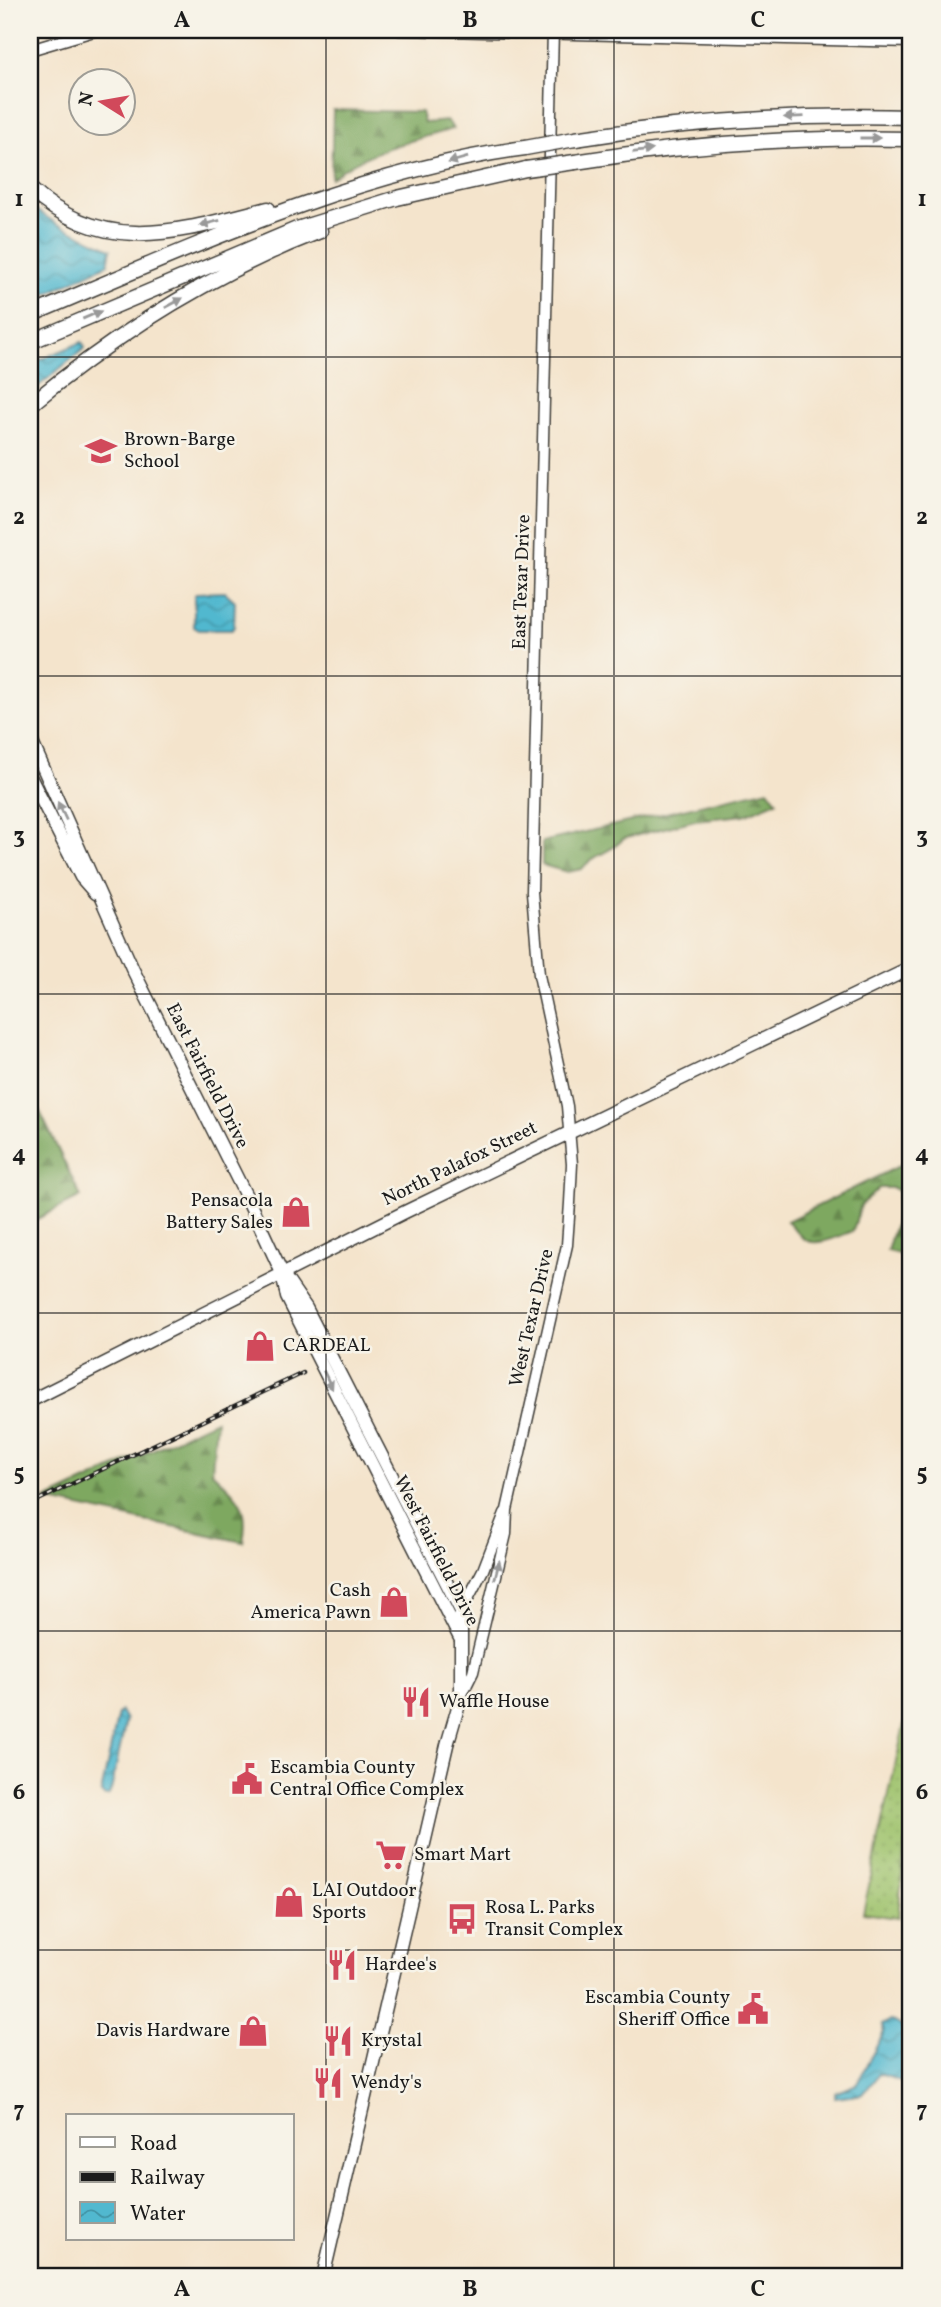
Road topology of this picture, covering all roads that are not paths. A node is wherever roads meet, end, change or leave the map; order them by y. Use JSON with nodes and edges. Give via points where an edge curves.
{"nodes":[{"id":1,"x":97,"y":30,"type":"edge"},
{"id":2,"x":399,"y":30,"type":"edge"},
{"id":3,"x":553,"y":32,"type":"edge"},
{"id":4,"x":911,"y":42,"type":"edge"},
{"id":5,"x":30,"y":50,"type":"edge"},
{"id":6,"x":911,"y":117,"type":"edge"},
{"id":7,"x":911,"y":139,"type":"edge"},
{"id":8,"x":450,"y":186,"type":"junction"},
{"id":9,"x":30,"y":189,"type":"edge"},
{"id":10,"x":300,"y":206,"type":"junction"},
{"id":11,"x":30,"y":315,"type":"edge"},
{"id":12,"x":30,"y":342,"type":"edge"},
{"id":13,"x":30,"y":405,"type":"edge"},
{"id":14,"x":30,"y":738,"type":"edge"},
{"id":15,"x":30,"y":777,"type":"edge"},
{"id":16,"x":98,"y":896,"type":"junction"},
{"id":17,"x":911,"y":968,"type":"edge"},
{"id":18,"x":569,"y":1132,"type":"junction"},
{"id":19,"x":282,"y":1273,"type":"junction"},
{"id":20,"x":30,"y":1401,"type":"edge"},
{"id":21,"x":507,"y":1510,"type":"junction"},
{"id":22,"x":461,"y":1611,"type":"junction"},
{"id":23,"x":455,"y":1626,"type":"junction"},
{"id":24,"x":463,"y":1645,"type":"junction"},
{"id":25,"x":461,"y":1696,"type":"junction"},
{"id":26,"x":323,"y":2277,"type":"edge"}],
"edges":[{"from":1,"to":5,"type":"main road"},
{"from":2,"to":3,"type":"main road"},
{"from":3,"to":4,"type":"main road"},
{"from":3,"to":18,"type":"main road","name":"East Texar Drive","via":[[532,892],[539,975]]},
{"from":6,"to":10,"type":"highway","one_way":true,"bridge":true,"via":[[750,119],[635,129],[461,158]]},
{"from":8,"to":7,"type":"highway","one_way":true,"bridge":true,"via":[[641,151],[770,140]]},
{"from":12,"to":8,"type":"highway","one_way":true,"via":[[273,239],[397,198]]},
{"from":13,"to":8,"type":"highway","one_way":true,"via":[[132,329],[244,265],[322,230]]},
{"from":10,"to":9,"type":"highway","one_way":true,"via":[[276,206],[177,232],[132,235],[68,218]]},
{"from":10,"to":11,"type":"highway"},
{"from":16,"to":14,"type":"main road","name":"East Fairfield Drive","one_way":true},
{"from":15,"to":16,"type":"main road","name":"East Fairfield Drive","via":[[80,877]]},
{"from":16,"to":19,"type":"main road","name":"East Fairfield Drive"},
{"from":17,"to":18,"type":"main road","name":"North Palafox Street"},
{"from":18,"to":19,"type":"main road","name":"North Palafox Street"},
{"from":18,"to":21,"type":"main road","name":"West Texar Drive","via":[[572,1164],[567,1245]]},
{"from":19,"to":20,"type":"main road","name":"North Palafox Street"},
{"from":19,"to":22,"type":"main road","name":"West Fairfield Drive","via":[[306,1308]]},
{"from":19,"to":23,"type":"main road","name":"West Fairfield Drive","one_way":true,"via":[[292,1308]]},
{"from":21,"to":22,"type":"main road","name":"West Texar Drive","via":[[480,1578]]},
{"from":25,"to":21,"type":"main road","name":"West Texar Drive","one_way":true,"via":[[473,1672],[506,1534]]},
{"from":22,"to":23,"type":"main road","name":"West Texar Drive"},
{"from":22,"to":24,"type":"main road"},
{"from":23,"to":24,"type":"main road","name":"West Fairfield Drive"},
{"from":24,"to":25,"type":"main road","name":"West Fairfield Drive"},
{"from":25,"to":26,"type":"main road","name":"West Fairfield Drive"}]}
